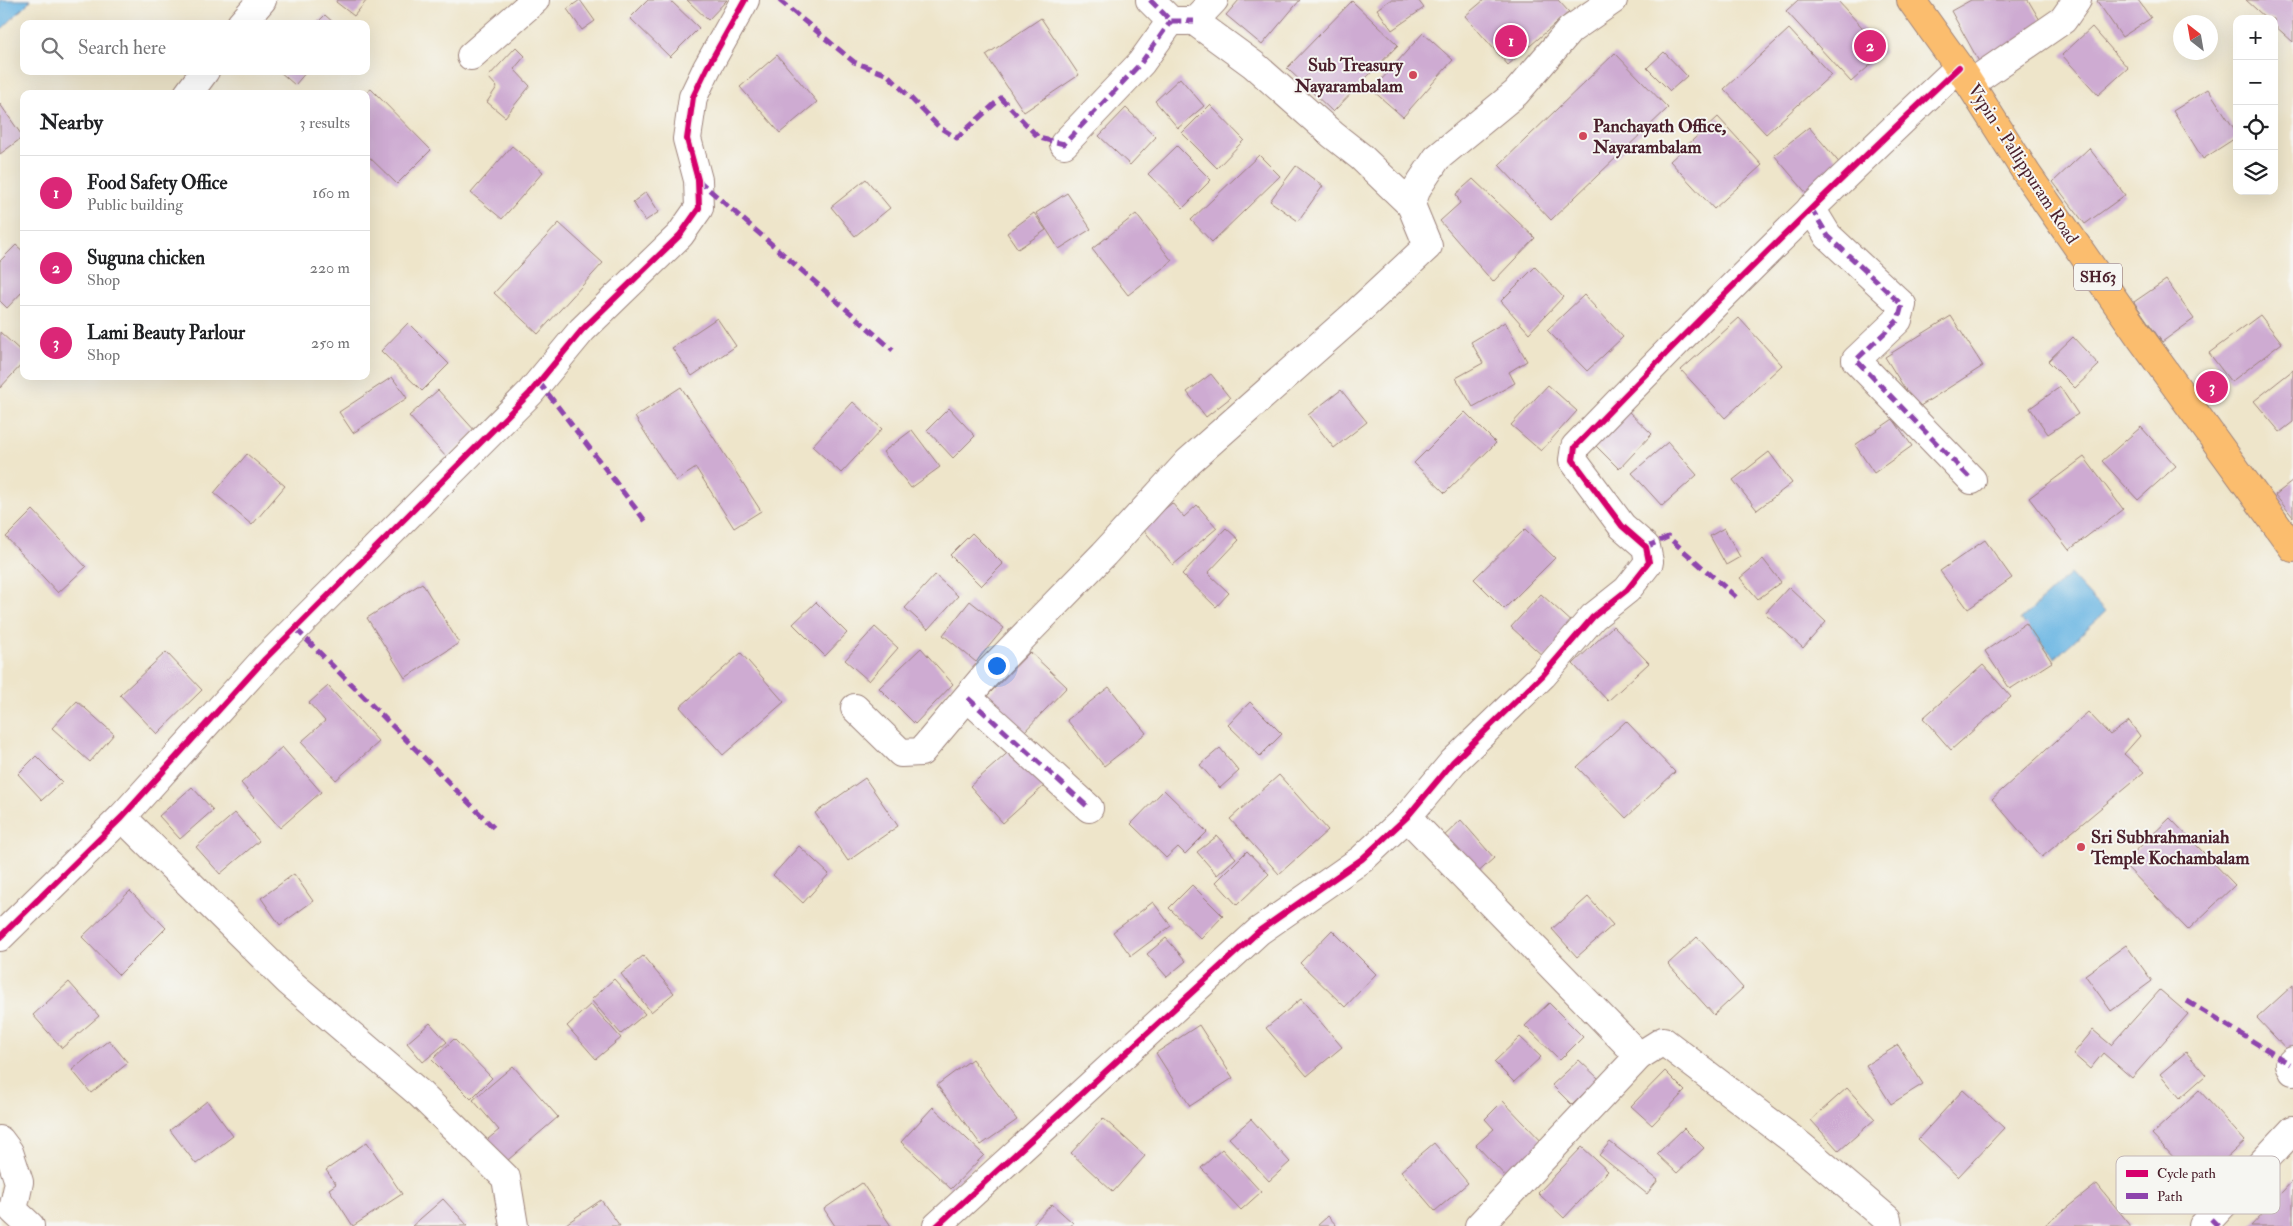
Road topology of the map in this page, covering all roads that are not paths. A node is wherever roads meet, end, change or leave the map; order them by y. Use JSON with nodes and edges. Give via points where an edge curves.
{"nodes":[{"id":1,"x":262,"y":0,"type":"edge"},
{"id":2,"x":535,"y":0,"type":"edge"},
{"id":3,"x":745,"y":0,"type":"edge"},
{"id":4,"x":1150,"y":0,"type":"edge"},
{"id":5,"x":1214,"y":0,"type":"edge"},
{"id":6,"x":1613,"y":0,"type":"edge"},
{"id":7,"x":1911,"y":0,"type":"edge"},
{"id":8,"x":2077,"y":0,"type":"edge"},
{"id":9,"x":244,"y":20,"type":"edge"},
{"id":10,"x":1182,"y":21,"type":"junction"},
{"id":11,"x":471,"y":56,"type":"dead end"},
{"id":12,"x":202,"y":75,"type":"edge"},
{"id":13,"x":1965,"y":75,"type":"junction"},
{"id":14,"x":191,"y":90,"type":"edge"},
{"id":15,"x":1064,"y":144,"type":"dead end"},
{"id":16,"x":1411,"y":205,"type":"junction"},
{"id":17,"x":1811,"y":208,"type":"junction"},
{"id":18,"x":1972,"y":480,"type":"dead end"},
{"id":19,"x":2293,"y":548,"type":"edge"},
{"id":20,"x":968,"y":698,"type":"junction"},
{"id":21,"x":855,"y":708,"type":"dead end"},
{"id":22,"x":1089,"y":808,"type":"dead end"},
{"id":23,"x":122,"y":817,"type":"junction"},
{"id":24,"x":1407,"y":817,"type":"junction"},
{"id":25,"x":0,"y":937,"type":"edge"},
{"id":26,"x":1639,"y":1056,"type":"junction"},
{"id":27,"x":2293,"y":1061,"type":"edge"},
{"id":28,"x":2293,"y":1071,"type":"edge"},
{"id":29,"x":2293,"y":1130,"type":"edge"},
{"id":30,"x":0,"y":1140,"type":"edge"},
{"id":31,"x":2270,"y":1156,"type":"edge"},
{"id":32,"x":2220,"y":1214,"type":"edge"},
{"id":33,"x":2211,"y":1224,"type":"edge"},
{"id":34,"x":30,"y":1226,"type":"edge"},
{"id":35,"x":514,"y":1226,"type":"edge"},
{"id":36,"x":937,"y":1226,"type":"edge"},
{"id":37,"x":1479,"y":1226,"type":"edge"},
{"id":38,"x":1888,"y":1226,"type":"edge"}],
"edges":[{"from":1,"to":9,"type":"street"},
{"from":2,"to":11,"type":"street"},
{"from":3,"to":23,"type":"street","via":[[693,97],[687,139],[698,180],[699,208],[680,235],[582,330],[530,393],[265,659]]},
{"from":4,"to":10,"type":"street"},
{"from":5,"to":10,"type":"street"},
{"from":6,"to":16,"type":"street","via":[[1570,30],[1516,93],[1437,158],[1417,188]]},
{"from":7,"to":13,"type":"main road","name":"Vypin - Pallippuram Road","number":"SH63"},
{"from":8,"to":13,"type":"street","via":[[2063,20]]},
{"from":10,"to":15,"type":"street"},
{"from":10,"to":16,"type":"street","via":[[1254,65],[1361,157]]},
{"from":12,"to":14,"type":"street"},
{"from":13,"to":17,"type":"street"},
{"from":13,"to":19,"type":"main road","name":"Vypin - Pallippuram Road","number":"SH63","via":[[2027,174],[2140,337]]},
{"from":16,"to":20,"type":"street","via":[[1428,246],[1188,462],[985,676]]},
{"from":17,"to":18,"type":"street","via":[[1828,236],[1902,305],[1898,320],[1856,360]]},
{"from":17,"to":24,"type":"street","via":[[1575,447],[1573,460],[1622,526],[1646,546],[1649,562],[1627,590],[1594,617],[1543,675],[1454,762]]},
{"from":20,"to":21,"type":"street","via":[[922,752],[901,753]]},
{"from":20,"to":22,"type":"street"},
{"from":23,"to":25,"type":"street"},
{"from":23,"to":35,"type":"street","via":[[288,981],[419,1093],[506,1178]]},
{"from":24,"to":26,"type":"street"},
{"from":24,"to":36,"type":"street","via":[[1362,859],[1259,931]]},
{"from":26,"to":37,"type":"street"},
{"from":26,"to":38,"type":"street","via":[[1663,1041],[1801,1146],[1887,1219]]},
{"from":27,"to":28,"type":"street","via":[[2290,1064]]},
{"from":29,"to":31,"type":"street"},
{"from":30,"to":34,"type":"street","via":[[9,1152],[19,1182],[13,1210]]},
{"from":32,"to":33,"type":"street"}]}
